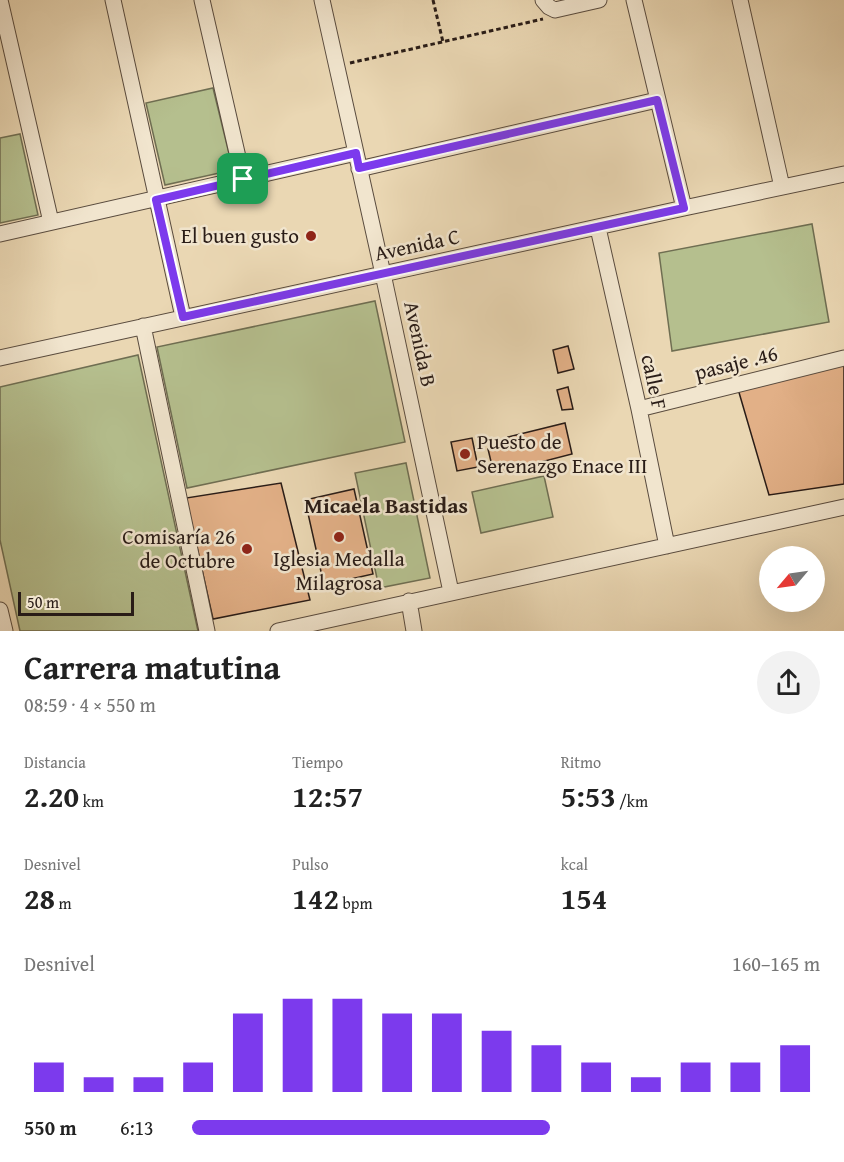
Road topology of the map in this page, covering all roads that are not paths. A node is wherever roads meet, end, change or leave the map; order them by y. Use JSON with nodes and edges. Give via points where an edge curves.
{"nodes":[{"id":1,"x":0,"y":0,"type":"edge"},
{"id":2,"x":113,"y":0,"type":"edge"},
{"id":3,"x":202,"y":0,"type":"edge"},
{"id":4,"x":322,"y":0,"type":"edge"},
{"id":5,"x":543,"y":0,"type":"edge"},
{"id":6,"x":599,"y":0,"type":"edge"},
{"id":7,"x":634,"y":0,"type":"edge"},
{"id":8,"x":740,"y":0,"type":"edge"},
{"id":9,"x":657,"y":100,"type":"junction"},
{"id":10,"x":358,"y":161,"type":"junction"},
{"id":11,"x":844,"y":174,"type":"edge"},
{"id":12,"x":243,"y":179,"type":"junction"},
{"id":13,"x":782,"y":187,"type":"junction"},
{"id":14,"x":156,"y":200,"type":"junction"},
{"id":15,"x":684,"y":208,"type":"junction"},
{"id":16,"x":51,"y":222,"type":"junction"},
{"id":17,"x":598,"y":228,"type":"junction"},
{"id":18,"x":0,"y":234,"type":"edge"},
{"id":19,"x":383,"y":274,"type":"junction"},
{"id":20,"x":183,"y":317,"type":"junction"},
{"id":21,"x":143,"y":327,"type":"junction"},
{"id":22,"x":0,"y":358,"type":"edge"},
{"id":23,"x":844,"y":358,"type":"edge"},
{"id":24,"x":639,"y":409,"type":"junction"},
{"id":25,"x":844,"y":508,"type":"edge"},
{"id":26,"x":667,"y":546,"type":"junction"},
{"id":27,"x":451,"y":592,"type":"junction"},
{"id":28,"x":409,"y":601,"type":"junction"},
{"id":29,"x":0,"y":610,"type":"edge"},
{"id":30,"x":5,"y":631,"type":"edge"},
{"id":31,"x":207,"y":631,"type":"edge"},
{"id":32,"x":278,"y":631,"type":"edge"},
{"id":33,"x":414,"y":631,"type":"edge"}],
"edges":[{"from":1,"to":16,"type":"street"},
{"from":2,"to":14,"type":"street"},
{"from":3,"to":12,"type":"street"},
{"from":4,"to":10,"type":"street","name":"Avenida B"},
{"from":5,"to":6,"type":"street","via":[[555,10]]},
{"from":7,"to":9,"type":"street"},
{"from":8,"to":13,"type":"street"},
{"from":9,"to":10,"type":"street"},
{"from":9,"to":15,"type":"street"},
{"from":10,"to":12,"type":"street"},
{"from":10,"to":19,"type":"street","name":"Avenida B"},
{"from":11,"to":13,"type":"street","name":"Avenida C"},
{"from":12,"to":14,"type":"street"},
{"from":13,"to":15,"type":"street","name":"Avenida C"},
{"from":14,"to":16,"type":"street"},
{"from":14,"to":20,"type":"street"},
{"from":15,"to":17,"type":"street","name":"Avenida C"},
{"from":16,"to":18,"type":"street"},
{"from":17,"to":19,"type":"street","name":"Avenida C"},
{"from":17,"to":24,"type":"street","name":"calle F"},
{"from":19,"to":20,"type":"street","name":"Avenida C"},
{"from":19,"to":27,"type":"street","name":"Avenida B"},
{"from":20,"to":21,"type":"street","name":"Avenida C"},
{"from":21,"to":22,"type":"street","name":"Avenida C"},
{"from":21,"to":31,"type":"street"},
{"from":23,"to":24,"type":"street","name":"pasaje .46"},
{"from":24,"to":26,"type":"street","name":"calle F"},
{"from":25,"to":26,"type":"street"},
{"from":26,"to":27,"type":"street"},
{"from":27,"to":28,"type":"street"},
{"from":28,"to":32,"type":"street"},
{"from":28,"to":33,"type":"street"},
{"from":29,"to":30,"type":"street"}]}
